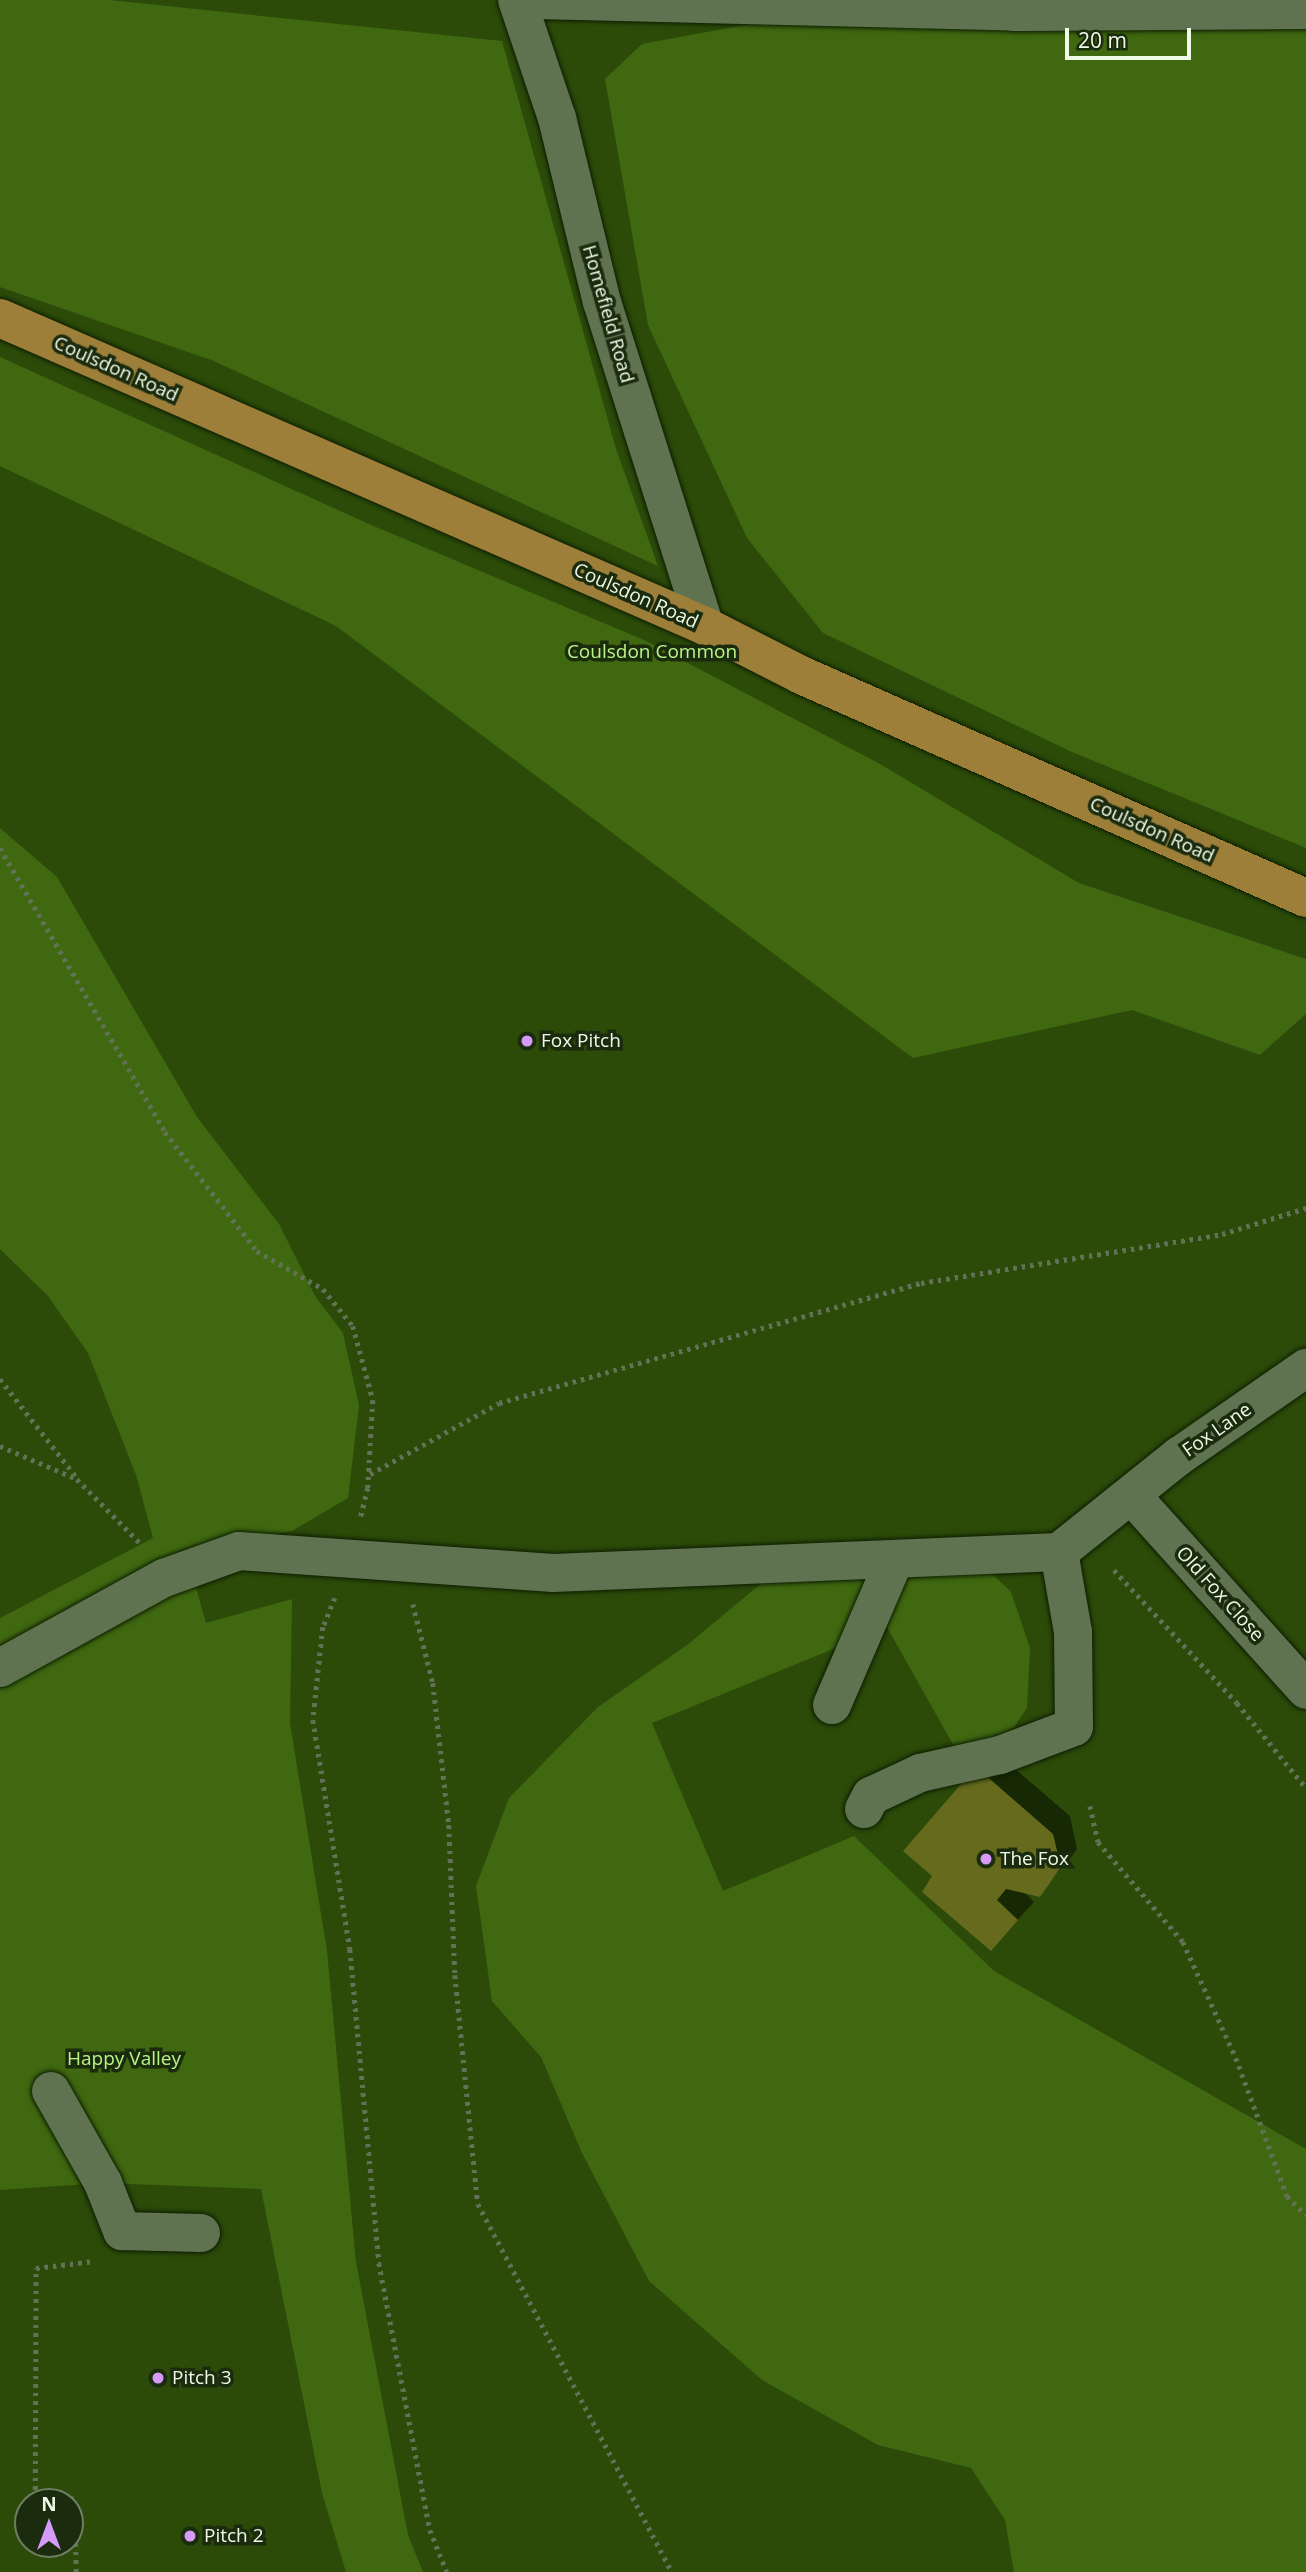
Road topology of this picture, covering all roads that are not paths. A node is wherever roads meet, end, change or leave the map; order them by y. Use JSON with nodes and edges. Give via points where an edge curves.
{"nodes":[{"id":1,"x":517,"y":0,"type":"edge"},
{"id":2,"x":537,"y":0,"type":"edge"},
{"id":3,"x":1306,"y":10,"type":"edge"},
{"id":4,"x":0,"y":318,"type":"edge"},
{"id":5,"x":705,"y":626,"type":"junction"},
{"id":6,"x":1306,"y":898,"type":"edge"},
{"id":7,"x":1306,"y":1368,"type":"edge"},
{"id":8,"x":1133,"y":1497,"type":"junction"},
{"id":9,"x":1059,"y":1552,"type":"junction"},
{"id":10,"x":895,"y":1559,"type":"junction"},
{"id":11,"x":0,"y":1668,"type":"edge"},
{"id":12,"x":1306,"y":1690,"type":"edge"},
{"id":13,"x":832,"y":1705,"type":"dead end"},
{"id":14,"x":864,"y":1809,"type":"dead end"},
{"id":15,"x":51,"y":2091,"type":"dead end"},
{"id":16,"x":201,"y":2234,"type":"dead end"}],
"edges":[{"from":1,"to":5,"type":"street","name":"Homefield Road","via":[[557,118],[601,302]]},
{"from":2,"to":3,"type":"street","via":[[999,12]]},
{"from":4,"to":5,"type":"main road","name":"Coulsdon Road"},
{"from":5,"to":6,"type":"main road","name":"Coulsdon Road","via":[[801,675]]},
{"from":7,"to":8,"type":"street","name":"Fox Lane","via":[[1180,1456]]},
{"from":8,"to":9,"type":"street","name":"Fox Lane"},
{"from":8,"to":12,"type":"street","name":"Old Fox Close"},
{"from":9,"to":10,"type":"street"},
{"from":9,"to":14,"type":"street","via":[[1073,1632],[1074,1727],[1000,1755],[920,1773],[870,1796]]},
{"from":10,"to":11,"type":"street","via":[[553,1573],[239,1551],[164,1578]]},
{"from":10,"to":13,"type":"street"},
{"from":15,"to":16,"type":"street","via":[[103,2183],[122,2231]]}]}
